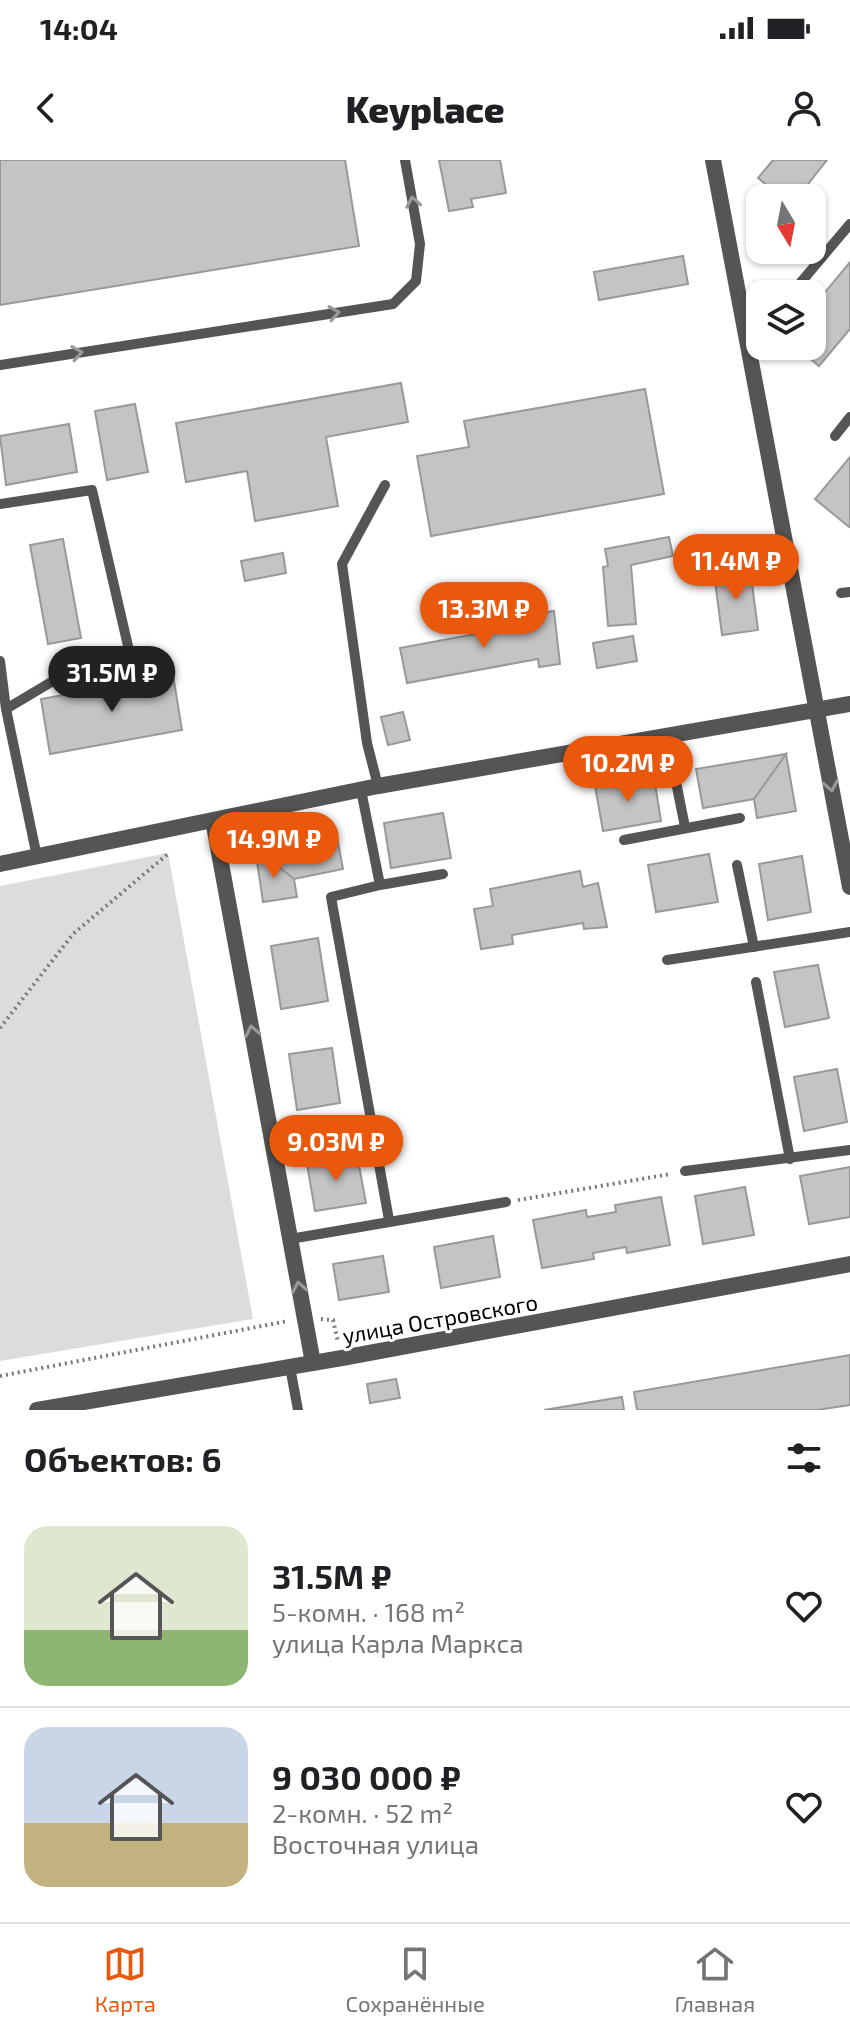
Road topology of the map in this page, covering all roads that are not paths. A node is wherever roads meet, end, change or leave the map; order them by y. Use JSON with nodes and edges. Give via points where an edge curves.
{"nodes":[{"id":1,"x":405,"y":160,"type":"edge"},
{"id":2,"x":713,"y":160,"type":"edge"},
{"id":3,"x":850,"y":224,"type":"edge"},
{"id":4,"x":803,"y":280,"type":"edge"},
{"id":5,"x":0,"y":365,"type":"edge"},
{"id":6,"x":850,"y":417,"type":"edge"},
{"id":7,"x":835,"y":436,"type":"dead end"},
{"id":8,"x":385,"y":485,"type":"dead end"},
{"id":9,"x":0,"y":504,"type":"edge"},
{"id":10,"x":0,"y":661,"type":"edge"},
{"id":11,"x":850,"y":704,"type":"edge"},
{"id":12,"x":6,"y":709,"type":"junction"},
{"id":13,"x":816,"y":709,"type":"junction"},
{"id":14,"x":667,"y":737,"type":"junction"},
{"id":15,"x":370,"y":788,"type":"junction"},
{"id":16,"x":740,"y":818,"type":"dead end"},
{"id":17,"x":213,"y":820,"type":"junction"},
{"id":18,"x":685,"y":827,"type":"junction"},
{"id":19,"x":624,"y":840,"type":"dead end"},
{"id":20,"x":37,"y":857,"type":"junction"},
{"id":21,"x":0,"y":864,"type":"edge"},
{"id":22,"x":737,"y":865,"type":"dead end"},
{"id":23,"x":443,"y":874,"type":"dead end"},
{"id":24,"x":380,"y":885,"type":"junction"},
{"id":25,"x":850,"y":887,"type":"edge"},
{"id":26,"x":850,"y":932,"type":"edge"},
{"id":27,"x":754,"y":947,"type":"junction"},
{"id":28,"x":667,"y":960,"type":"dead end"},
{"id":29,"x":756,"y":982,"type":"dead end"},
{"id":30,"x":850,"y":1150,"type":"edge"},
{"id":31,"x":790,"y":1159,"type":"junction"},
{"id":32,"x":685,"y":1171,"type":"road end"},
{"id":33,"x":506,"y":1202,"type":"road end"},
{"id":34,"x":389,"y":1220,"type":"junction"},
{"id":35,"x":290,"y":1239,"type":"junction"},
{"id":36,"x":850,"y":1264,"type":"edge"},
{"id":37,"x":313,"y":1363,"type":"junction"},
{"id":38,"x":290,"y":1367,"type":"junction"},
{"id":39,"x":37,"y":1410,"type":"edge"},
{"id":40,"x":298,"y":1410,"type":"edge"}],
"edges":[{"from":5,"to":1,"type":"lane","one_way":true,"via":[[393,304],[416,281],[420,244]]},
{"from":2,"to":13,"type":"street"},
{"from":3,"to":4,"type":"lane"},
{"from":6,"to":7,"type":"lane"},
{"from":8,"to":15,"type":"lane","via":[[342,564]]},
{"from":9,"to":12,"type":"lane","via":[[92,490],[131,659],[53,681]]},
{"from":10,"to":12,"type":"lane"},
{"from":11,"to":13,"type":"street"},
{"from":12,"to":20,"type":"lane"},
{"from":13,"to":14,"type":"street"},
{"from":13,"to":25,"type":"street","one_way":true},
{"from":14,"to":15,"type":"street"},
{"from":14,"to":18,"type":"lane"},
{"from":15,"to":17,"type":"street"},
{"from":15,"to":24,"type":"lane"},
{"from":16,"to":18,"type":"lane"},
{"from":17,"to":20,"type":"street"},
{"from":35,"to":17,"type":"street","one_way":true},
{"from":18,"to":19,"type":"lane"},
{"from":20,"to":21,"type":"street"},
{"from":22,"to":27,"type":"lane"},
{"from":23,"to":24,"type":"lane"},
{"from":24,"to":34,"type":"lane","via":[[331,897]]},
{"from":26,"to":27,"type":"lane"},
{"from":27,"to":28,"type":"lane"},
{"from":29,"to":31,"type":"lane"},
{"from":30,"to":31,"type":"lane"},
{"from":31,"to":32,"type":"lane"},
{"from":33,"to":34,"type":"lane"},
{"from":34,"to":35,"type":"lane"},
{"from":37,"to":35,"type":"street","one_way":true},
{"from":36,"to":37,"type":"street","name":"улица Островского"},
{"from":37,"to":38,"type":"street","name":"улица Островского"},
{"from":38,"to":39,"type":"street","name":"улица Островского"},
{"from":38,"to":40,"type":"lane"}]}
